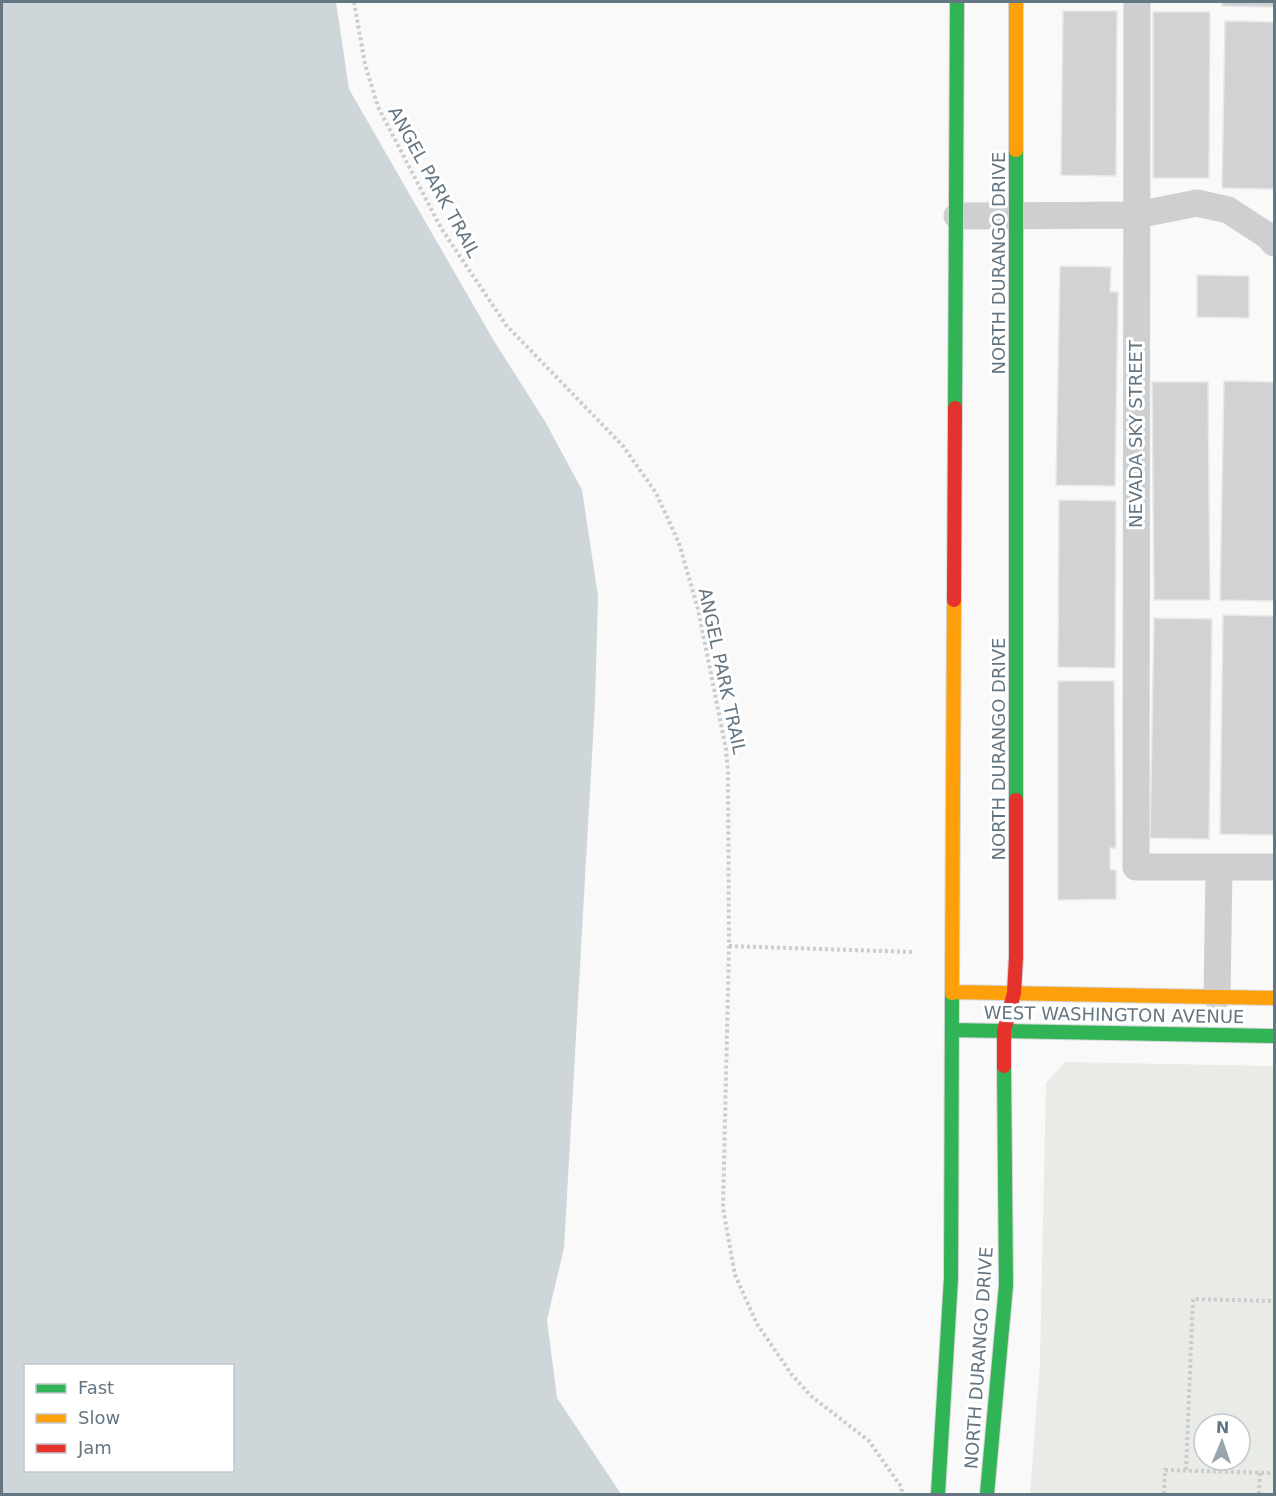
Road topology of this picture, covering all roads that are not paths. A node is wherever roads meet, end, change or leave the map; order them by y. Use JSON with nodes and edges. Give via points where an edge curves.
{"nodes":[{"id":1,"x":957,"y":2,"type":"edge"},
{"id":2,"x":1016,"y":2,"type":"edge"},
{"id":3,"x":1137,"y":2,"type":"edge"},
{"id":4,"x":1137,"y":215,"type":"junction"},
{"id":5,"x":957,"y":216,"type":"junction"},
{"id":6,"x":1017,"y":217,"type":"junction"},
{"id":7,"x":1272,"y":236,"type":"edge"},
{"id":8,"x":1219,"y":867,"type":"junction"},
{"id":9,"x":1275,"y":867,"type":"edge"},
{"id":10,"x":953,"y":992,"type":"junction"},
{"id":11,"x":1014,"y":993,"type":"junction"},
{"id":12,"x":1217,"y":997,"type":"junction"},
{"id":13,"x":1275,"y":998,"type":"edge"},
{"id":14,"x":952,"y":1030,"type":"junction"},
{"id":15,"x":1004,"y":1031,"type":"junction"},
{"id":16,"x":1275,"y":1036,"type":"edge"},
{"id":17,"x":938,"y":1494,"type":"edge"},
{"id":18,"x":987,"y":1494,"type":"edge"}],
"edges":[{"from":1,"to":5,"type":"main road","name":"NORTH DURANGO DRIVE"},
{"from":2,"to":6,"type":"main road","name":"NORTH DURANGO DRIVE"},
{"from":3,"to":4,"type":"street","name":"NEVADA SKY STREET"},
{"from":4,"to":6,"type":"street"},
{"from":4,"to":7,"type":"street","via":[[1197,203],[1228,210]]},
{"from":4,"to":8,"type":"street","name":"NEVADA SKY STREET","via":[[1136,867]]},
{"from":5,"to":6,"type":"street"},
{"from":5,"to":10,"type":"main road","name":"NORTH DURANGO DRIVE"},
{"from":6,"to":11,"type":"main road","name":"NORTH DURANGO DRIVE"},
{"from":8,"to":9,"type":"street"},
{"from":8,"to":12,"type":"street"},
{"from":10,"to":11,"type":"main road","name":"WEST WASHINGTON AVENUE"},
{"from":10,"to":14,"type":"main road","name":"NORTH DURANGO DRIVE"},
{"from":11,"to":12,"type":"main road","name":"WEST WASHINGTON AVENUE"},
{"from":11,"to":15,"type":"main road","name":"NORTH DURANGO DRIVE"},
{"from":12,"to":13,"type":"main road","name":"WEST WASHINGTON AVENUE"},
{"from":14,"to":15,"type":"main road","name":"WEST WASHINGTON AVENUE"},
{"from":14,"to":17,"type":"main road","name":"NORTH DURANGO DRIVE","via":[[951,1278]]},
{"from":15,"to":16,"type":"main road","name":"WEST WASHINGTON AVENUE"},
{"from":15,"to":18,"type":"main road","name":"NORTH DURANGO DRIVE","via":[[1006,1285]]}]}
